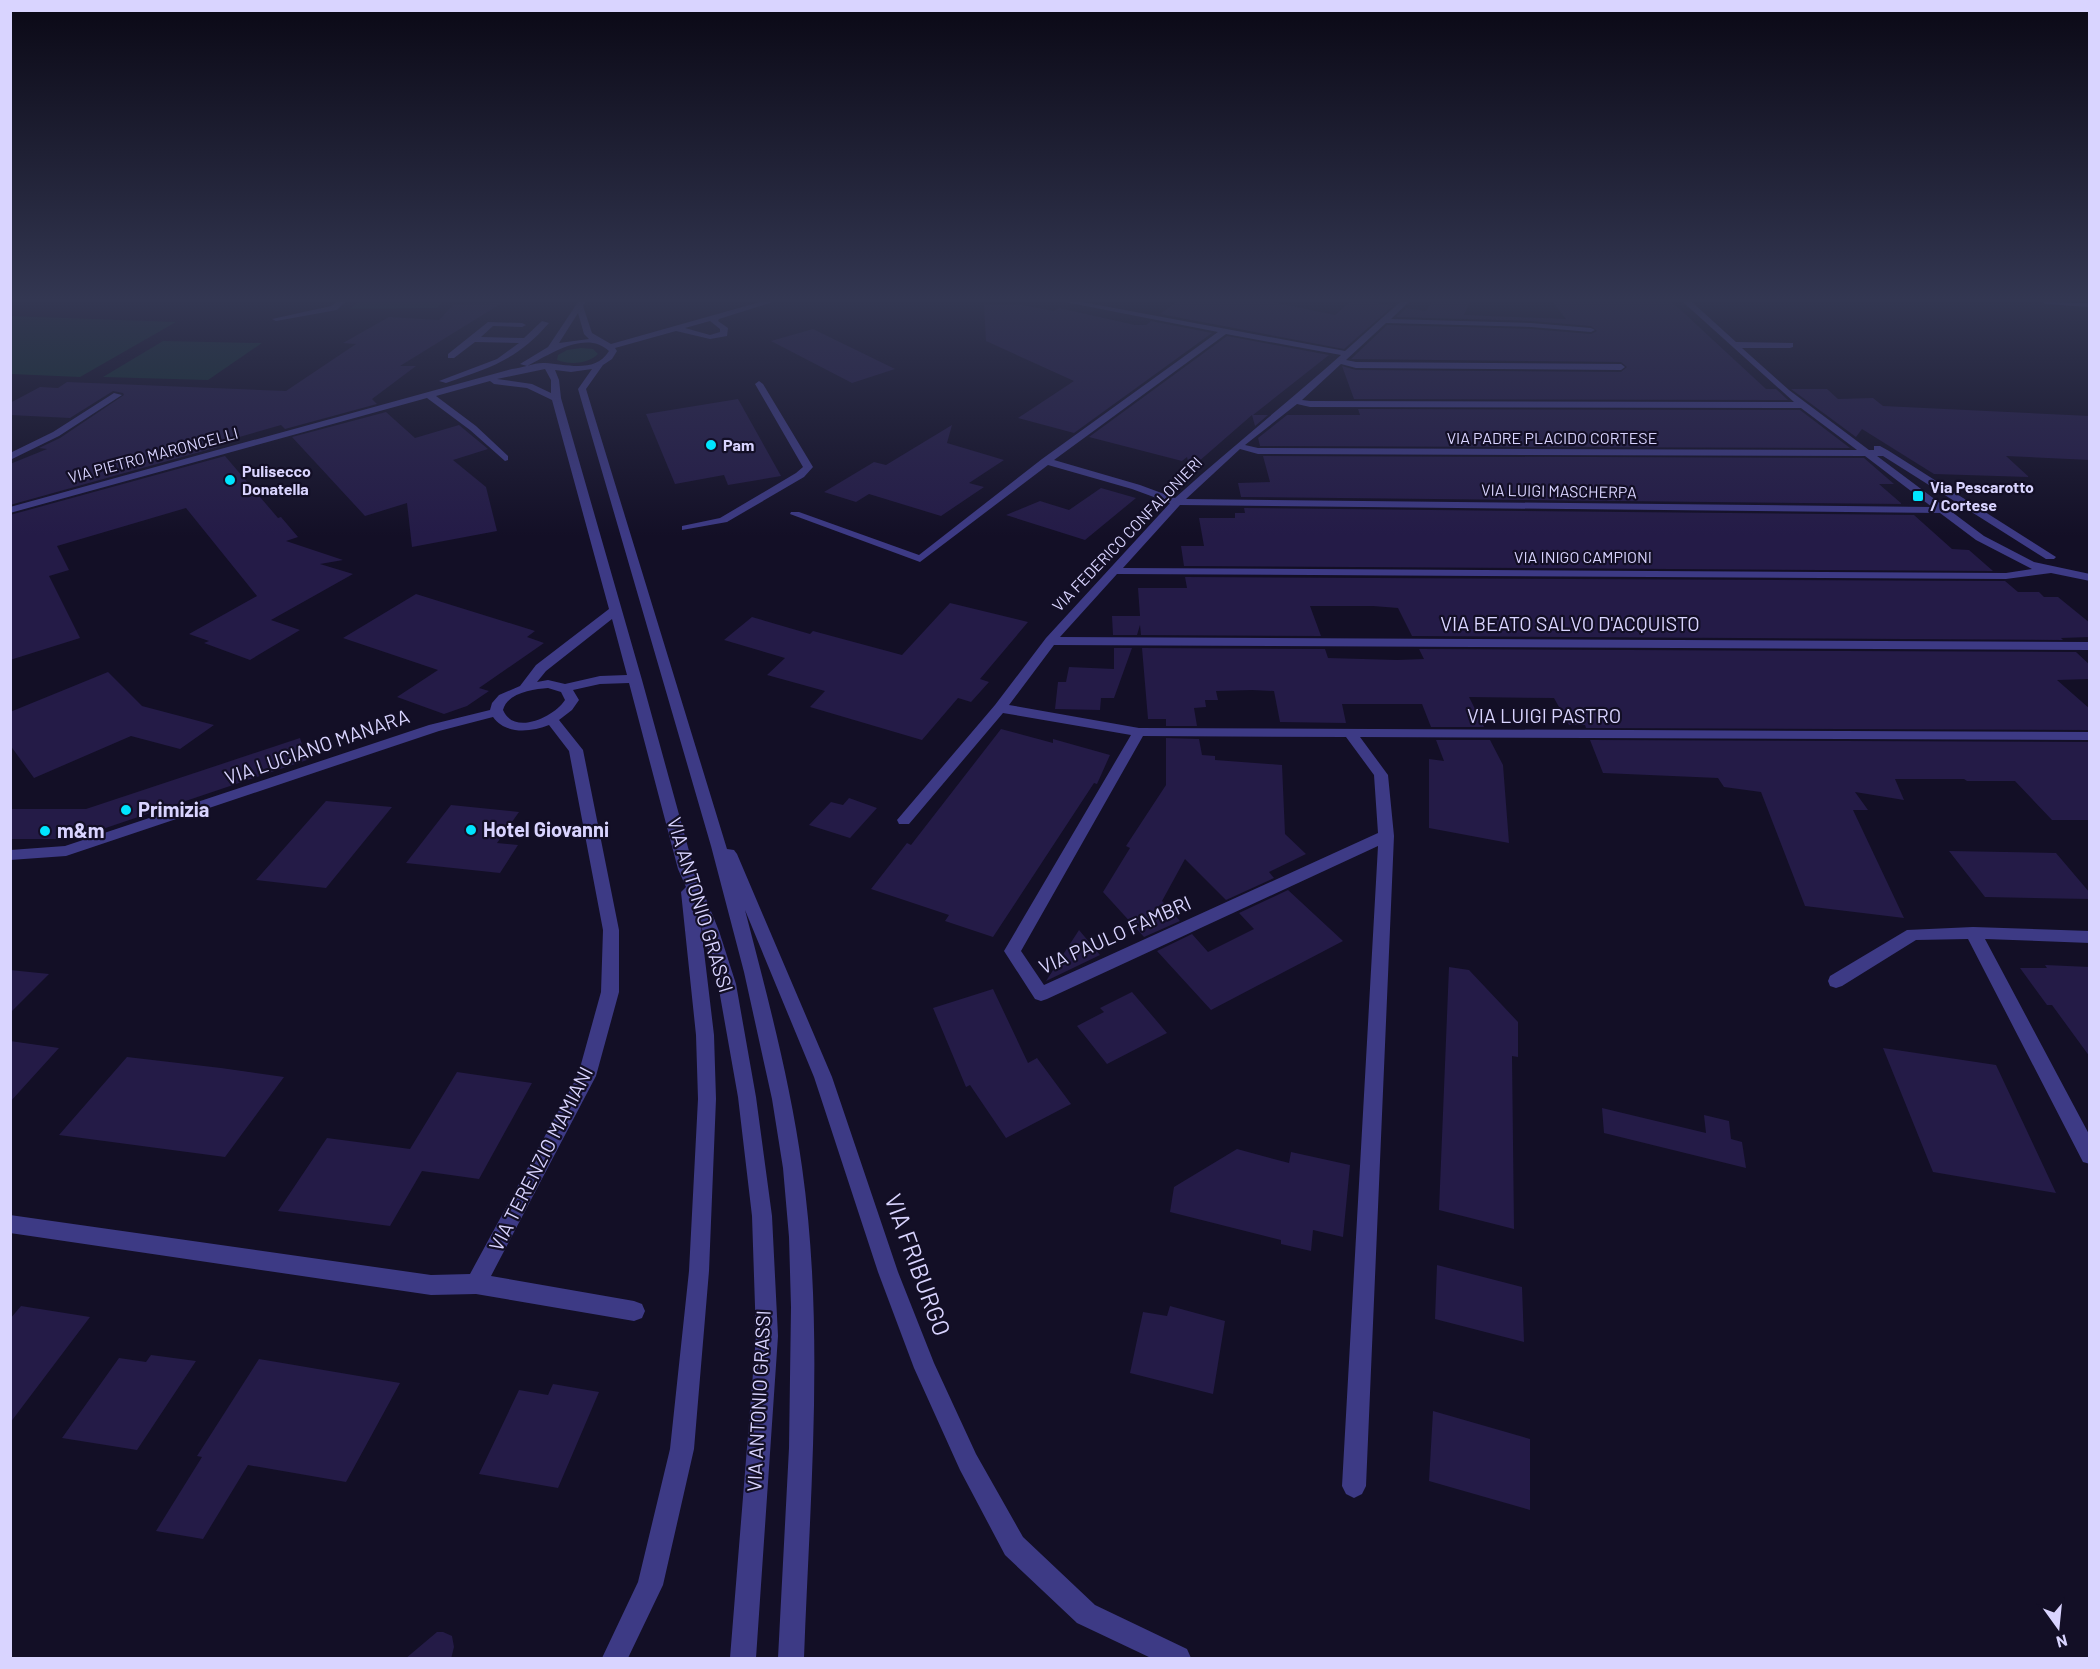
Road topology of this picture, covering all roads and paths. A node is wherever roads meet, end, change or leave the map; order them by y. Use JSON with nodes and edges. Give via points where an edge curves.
{"nodes":[{"id":1,"x":446,"y":380,"type":"edge"},
{"id":2,"x":484,"y":380,"type":"edge"},
{"id":3,"x":555,"y":380,"type":"edge"},
{"id":4,"x":588,"y":380,"type":"edge"},
{"id":5,"x":1157,"y":380,"type":"edge"},
{"id":6,"x":1318,"y":380,"type":"edge"},
{"id":7,"x":1775,"y":380,"type":"edge"},
{"id":8,"x":443,"y":381,"type":"dead end"},
{"id":9,"x":473,"y":383,"type":"junction"},
{"id":10,"x":759,"y":384,"type":"dead end"},
{"id":11,"x":117,"y":395,"type":"dead end"},
{"id":12,"x":429,"y":395,"type":"junction"},
{"id":13,"x":556,"y":398,"type":"junction"},
{"id":14,"x":1295,"y":400,"type":"junction"},
{"id":15,"x":1804,"y":405,"type":"junction"},
{"id":16,"x":1815,"y":414,"type":"junction"},
{"id":17,"x":1238,"y":446,"type":"junction"},
{"id":18,"x":1886,"y":453,"type":"junction"},
{"id":19,"x":1867,"y":454,"type":"junction"},
{"id":20,"x":10,"y":458,"type":"edge"},
{"id":21,"x":505,"y":458,"type":"dead end"},
{"id":22,"x":1046,"y":461,"type":"junction"},
{"id":23,"x":1177,"y":502,"type":"junction"},
{"id":24,"x":10,"y":510,"type":"edge"},
{"id":25,"x":1942,"y":510,"type":"junction"},
{"id":26,"x":795,"y":514,"type":"dead end"},
{"id":27,"x":686,"y":528,"type":"dead end"},
{"id":28,"x":2050,"y":557,"type":"dead end"},
{"id":29,"x":2049,"y":570,"type":"junction"},
{"id":30,"x":1116,"y":571,"type":"junction"},
{"id":31,"x":2090,"y":578,"type":"edge"},
{"id":32,"x":616,"y":610,"type":"junction"},
{"id":33,"x":1050,"y":641,"type":"junction"},
{"id":34,"x":2090,"y":646,"type":"edge"},
{"id":35,"x":636,"y":680,"type":"junction"},
{"id":36,"x":526,"y":687,"type":"junction"},
{"id":37,"x":565,"y":688,"type":"junction"},
{"id":38,"x":1000,"y":708,"type":"junction"},
{"id":39,"x":498,"y":712,"type":"junction"},
{"id":40,"x":552,"y":719,"type":"junction"},
{"id":41,"x":1139,"y":732,"type":"junction"},
{"id":42,"x":1351,"y":735,"type":"junction"},
{"id":43,"x":2090,"y":736,"type":"edge"},
{"id":44,"x":709,"y":809,"type":"junction"},
{"id":45,"x":904,"y":820,"type":"dead end"},
{"id":46,"x":1386,"y":836,"type":"junction"},
{"id":47,"x":10,"y":855,"type":"edge"},
{"id":48,"x":686,"y":869,"type":"junction"},
{"id":49,"x":1973,"y":933,"type":"junction"},
{"id":50,"x":2090,"y":937,"type":"edge"},
{"id":51,"x":1836,"y":981,"type":"dead end"},
{"id":52,"x":2090,"y":1156,"type":"edge"},
{"id":53,"x":10,"y":1224,"type":"edge"},
{"id":54,"x":476,"y":1284,"type":"junction"},
{"id":55,"x":634,"y":1311,"type":"dead end"},
{"id":56,"x":1354,"y":1486,"type":"dead end"},
{"id":57,"x":615,"y":1659,"type":"edge"},
{"id":58,"x":743,"y":1659,"type":"edge"},
{"id":59,"x":791,"y":1659,"type":"edge"},
{"id":60,"x":1178,"y":1659,"type":"edge"}],
"edges":[{"from":1,"to":8,"type":"street"},
{"from":2,"to":9,"type":"street","name":"VIA PIETRO MARONCELLI"},
{"from":3,"to":13,"type":"street","name":"VIA ANTONIO GRASSI"},
{"from":4,"to":44,"type":"street","name":"VIA ANTONIO GRASSI","via":[[582,389]]},
{"from":5,"to":22,"type":"street"},
{"from":6,"to":14,"type":"street","name":"VIA FEDERICO CONFALONIERI"},
{"from":7,"to":15,"type":"street"},
{"from":9,"to":12,"type":"street","name":"VIA PIETRO MARONCELLI"},
{"from":9,"to":13,"type":"street","via":[[514,383]]},
{"from":10,"to":27,"type":"street","via":[[808,467],[723,520]]},
{"from":11,"to":20,"type":"street"},
{"from":12,"to":21,"type":"street"},
{"from":12,"to":24,"type":"street","name":"VIA PIETRO MARONCELLI"},
{"from":13,"to":32,"type":"street","name":"VIA ANTONIO GRASSI"},
{"from":14,"to":15,"type":"street","via":[[1310,404]]},
{"from":14,"to":17,"type":"street","name":"VIA FEDERICO CONFALONIERI"},
{"from":15,"to":16,"type":"street"},
{"from":16,"to":18,"type":"street","via":[[1831,419]]},
{"from":16,"to":19,"type":"street"},
{"from":17,"to":19,"type":"street","name":"VIA PADRE PLACIDO CORTESE","via":[[1258,451]]},
{"from":17,"to":23,"type":"street","name":"VIA FEDERICO CONFALONIERI"},
{"from":18,"to":19,"type":"street","name":"VIA PADRE PLACIDO CORTESE"},
{"from":18,"to":28,"type":"street"},
{"from":19,"to":25,"type":"street"},
{"from":22,"to":23,"type":"street","name":"VIA LUIGI MASCHERPA"},
{"from":22,"to":26,"type":"street","via":[[920,559]]},
{"from":23,"to":25,"type":"street","name":"VIA LUIGI MASCHERPA"},
{"from":23,"to":30,"type":"street","name":"VIA FEDERICO CONFALONIERI"},
{"from":25,"to":29,"type":"street","via":[[2013,557]]},
{"from":29,"to":30,"type":"street","name":"VIA INIGO CAMPIONI","via":[[2006,576]]},
{"from":29,"to":31,"type":"street"},
{"from":30,"to":33,"type":"street","name":"VIA FEDERICO CONFALONIERI"},
{"from":32,"to":35,"type":"street","name":"VIA ANTONIO GRASSI"},
{"from":32,"to":36,"type":"street","via":[[541,668]]},
{"from":33,"to":34,"type":"street","name":"VIA BEATO SALVO D'ACQUISTO"},
{"from":33,"to":38,"type":"street","name":"VIA FEDERICO CONFALONIERI"},
{"from":35,"to":37,"type":"street","via":[[616,677]]},
{"from":35,"to":48,"type":"street","name":"VIA ANTONIO GRASSI"},
{"from":36,"to":37,"type":"street","via":[[548,684]]},
{"from":36,"to":39,"type":"street","via":[[505,698]]},
{"from":37,"to":40,"type":"street","via":[[572,700],[569,707]]},
{"from":38,"to":41,"type":"street","name":"VIA LUIGI PASTRO"},
{"from":38,"to":45,"type":"street","name":"VIA FEDERICO CONFALONIERI"},
{"from":39,"to":40,"type":"street","via":[[500,718],[516,726]]},
{"from":39,"to":47,"type":"street","name":"VIA LUCIANO MANARA","via":[[434,728],[66,851]]},
{"from":40,"to":54,"type":"street","name":"VIA TERENZIO MAMIANI","via":[[576,750],[611,930],[610,992],[587,1076]]},
{"from":41,"to":42,"type":"street","name":"VIA LUIGI PASTRO"},
{"from":41,"to":46,"type":"street","name":"VIA PAULO FAMBRI","via":[[1012,951],[1041,994]]},
{"from":42,"to":43,"type":"street","name":"VIA LUIGI PASTRO"},
{"from":42,"to":46,"type":"street","via":[[1381,775]]},
{"from":44,"to":59,"type":"street","name":"VIA ANTONIO GRASSI","via":[[782,1101],[800,1239],[803,1318]]},
{"from":44,"to":60,"type":"street","name":"VIA FRIBURGO","via":[[823,1077],[888,1272],[925,1368],[968,1462],[1014,1546],[1086,1614]]},
{"from":46,"to":56,"type":"street"},
{"from":48,"to":57,"type":"street","via":[[705,1035],[707,1098],[696,1294],[682,1449],[650,1585]]},
{"from":48,"to":58,"type":"street","name":"VIA ANTONIO GRASSI","via":[[727,984],[762,1216],[767,1336]]},
{"from":49,"to":50,"type":"street"},
{"from":49,"to":51,"type":"street","via":[[1912,934]]},
{"from":49,"to":52,"type":"street"},
{"from":53,"to":54,"type":"street","via":[[431,1285]]},
{"from":54,"to":55,"type":"street"}]}
